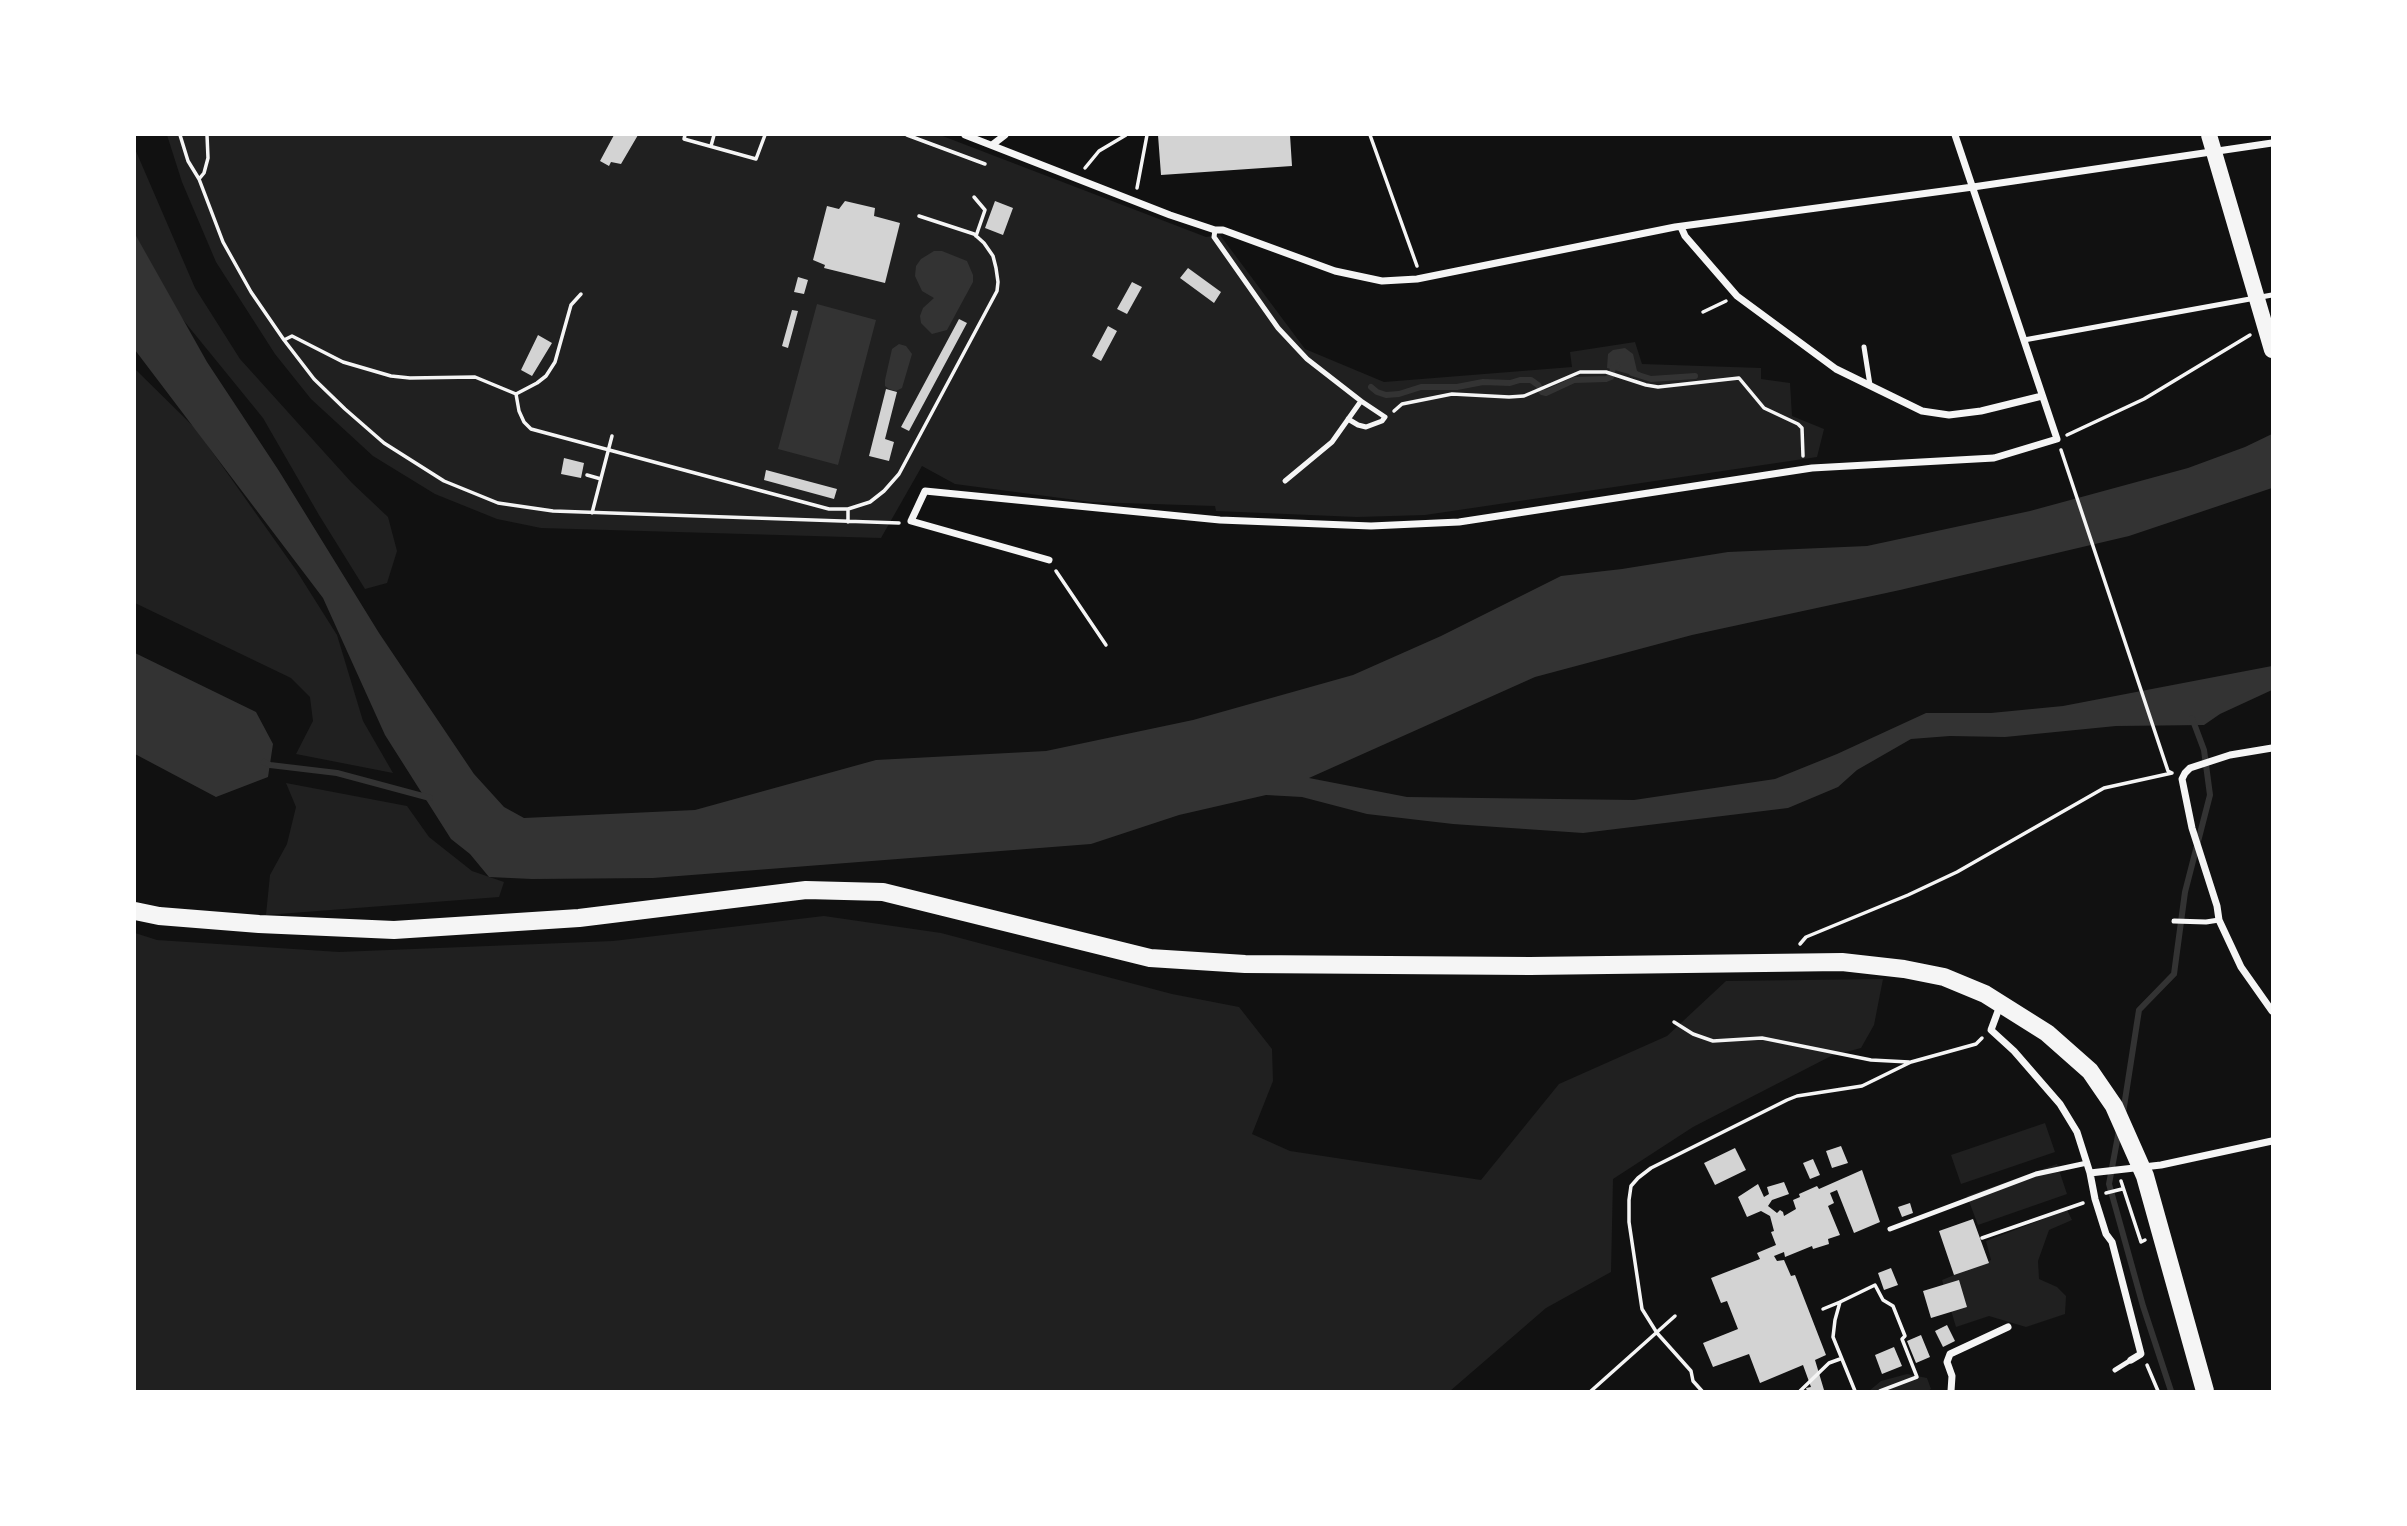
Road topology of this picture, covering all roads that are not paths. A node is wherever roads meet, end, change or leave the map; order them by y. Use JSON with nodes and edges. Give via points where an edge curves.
{"nodes":[{"id":1,"x":965,"y":135,"type":"edge"},
{"id":2,"x":1005,"y":135,"type":"edge"},
{"id":3,"x":1955,"y":135,"type":"edge"},
{"id":4,"x":2209,"y":135,"type":"edge"},
{"id":5,"x":2272,"y":143,"type":"edge"},
{"id":6,"x":992,"y":145,"type":"junction"},
{"id":7,"x":2214,"y":153,"type":"junction"},
{"id":8,"x":1973,"y":187,"type":"junction"},
{"id":9,"x":1681,"y":227,"type":"junction"},
{"id":10,"x":1215,"y":230,"type":"junction"},
{"id":11,"x":2272,"y":295,"type":"edge"},
{"id":12,"x":2024,"y":340,"type":"junction"},
{"id":13,"x":1864,"y":347,"type":"dead end"},
{"id":14,"x":2272,"y":350,"type":"edge"},
{"id":15,"x":1870,"y":385,"type":"junction"},
{"id":16,"x":2042,"y":396,"type":"junction"},
{"id":17,"x":1361,"y":401,"type":"junction"},
{"id":18,"x":1348,"y":419,"type":"junction"},
{"id":19,"x":1285,"y":481,"type":"dead end"},
{"id":20,"x":1049,"y":560,"type":"road end"},
{"id":21,"x":2272,"y":748,"type":"edge"},
{"id":22,"x":135,"y":911,"type":"edge"},
{"id":23,"x":2219,"y":920,"type":"junction"},
{"id":24,"x":2174,"y":921,"type":"dead end"},
{"id":25,"x":2001,"y":1003,"type":"junction"},
{"id":26,"x":2272,"y":1011,"type":"edge"},
{"id":27,"x":2272,"y":1141,"type":"edge"},
{"id":28,"x":2087,"y":1163,"type":"junction"},
{"id":29,"x":2094,"y":1172,"type":"junction"},
{"id":30,"x":1890,"y":1229,"type":"dead end"},
{"id":31,"x":2008,"y":1327,"type":"dead end"},
{"id":32,"x":2131,"y":1360,"type":"joint"},
{"id":33,"x":2115,"y":1370,"type":"dead end"},
{"id":34,"x":1951,"y":1391,"type":"edge"},
{"id":35,"x":2205,"y":1391,"type":"edge"}],
"edges":[{"from":1,"to":6,"type":"street"},
{"from":2,"to":6,"type":"street"},
{"from":3,"to":8,"type":"street"},
{"from":4,"to":7,"type":"main road"},
{"from":5,"to":7,"type":"street"},
{"from":6,"to":10,"type":"street"},
{"from":7,"to":8,"type":"street"},
{"from":7,"to":14,"type":"main road"},
{"from":8,"to":9,"type":"street"},
{"from":8,"to":12,"type":"street"},
{"from":9,"to":10,"type":"street","via":[[1421,278],[1382,281],[1335,271]]},
{"from":9,"to":15,"type":"street","via":[[1737,296],[1836,369]]},
{"from":10,"to":17,"type":"lane","via":[[1214,237],[1278,328],[1307,359]]},
{"from":11,"to":12,"type":"lane"},
{"from":12,"to":16,"type":"street"},
{"from":13,"to":15,"type":"lane"},
{"from":15,"to":16,"type":"street","via":[[1922,411],[1949,415]]},
{"from":16,"to":20,"type":"street","via":[[2057,439],[1994,458],[1804,469],[1459,522],[1371,526],[1220,520],[925,491],[911,521]]},
{"from":17,"to":18,"type":"lane"},
{"from":17,"to":18,"type":"lane","via":[[1385,416],[1382,421],[1366,427]]},
{"from":18,"to":19,"type":"lane","via":[[1332,442]]},
{"from":21,"to":23,"type":"street","via":[[2190,768],[2182,779]]},
{"from":22,"to":25,"type":"highway","via":[[259,924],[394,930],[579,918],[806,890],[883,892],[1150,958],[1259,964],[1530,966],[1842,962],[1944,976]]},
{"from":23,"to":24,"type":"lane"},
{"from":23,"to":26,"type":"street","via":[[2241,967]]},
{"from":25,"to":28,"type":"street","via":[[1991,1030],[2060,1104],[2077,1132]]},
{"from":25,"to":35,"type":"highway","via":[[2047,1033],[2090,1071],[2114,1106],[2145,1176]]},
{"from":27,"to":29,"type":"street","via":[[2161,1164]]},
{"from":28,"to":29,"type":"street"},
{"from":28,"to":30,"type":"lane","via":[[2036,1174]]},
{"from":29,"to":32,"type":"street","via":[[2095,1199],[2112,1242],[2141,1354]]},
{"from":31,"to":34,"type":"street","via":[[1950,1354]]},
{"from":32,"to":33,"type":"lane"}]}
